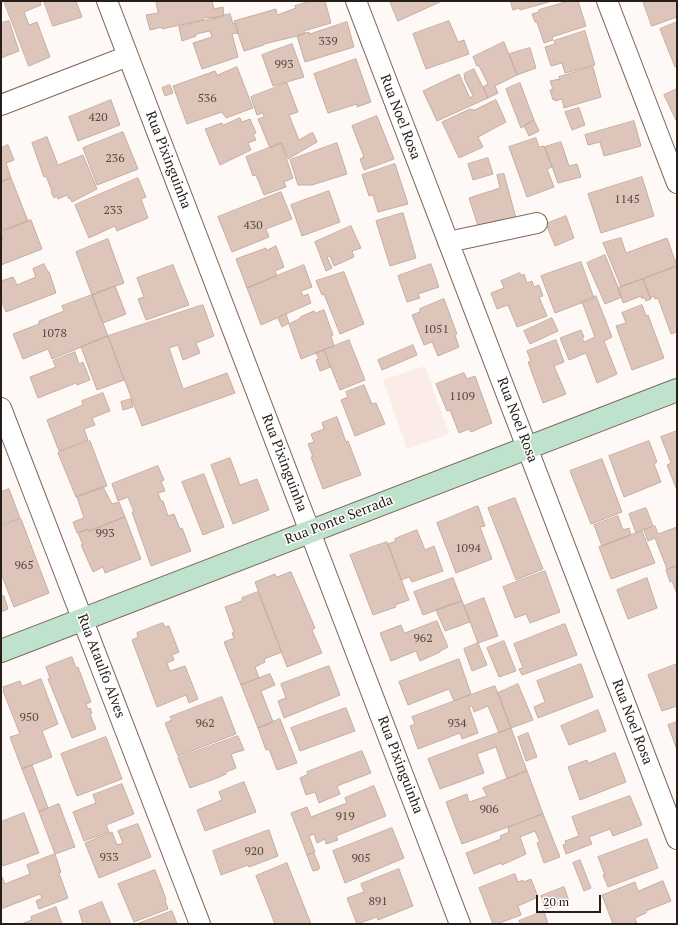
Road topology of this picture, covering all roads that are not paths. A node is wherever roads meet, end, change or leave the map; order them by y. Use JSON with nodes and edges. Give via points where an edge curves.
{"nodes":[{"id":1,"x":107,"y":1,"type":"edge"},
{"id":2,"x":356,"y":1,"type":"edge"},
{"id":3,"x":607,"y":1,"type":"edge"},
{"id":4,"x":128,"y":56,"type":"junction"},
{"id":5,"x":1,"y":105,"type":"edge"},
{"id":6,"x":677,"y":183,"type":"edge"},
{"id":7,"x":537,"y":223,"type":"dead end"},
{"id":8,"x":448,"y":242,"type":"junction"},
{"id":9,"x":677,"y":390,"type":"edge"},
{"id":10,"x":1,"y":408,"type":"edge"},
{"id":11,"x":527,"y":448,"type":"junction"},
{"id":12,"x":310,"y":531,"type":"junction"},
{"id":13,"x":83,"y":619,"type":"junction"},
{"id":14,"x":1,"y":650,"type":"edge"},
{"id":15,"x":677,"y":839,"type":"edge"},
{"id":16,"x":200,"y":924,"type":"edge"},
{"id":17,"x":460,"y":924,"type":"edge"}],
"edges":[{"from":1,"to":4,"type":"street","name":"Rua Pixinguinha"},
{"from":2,"to":8,"type":"street","name":"Rua Noel Rosa"},
{"from":3,"to":6,"type":"street"},
{"from":4,"to":5,"type":"street"},
{"from":4,"to":12,"type":"street","name":"Rua Pixinguinha"},
{"from":7,"to":8,"type":"street"},
{"from":8,"to":11,"type":"street","name":"Rua Noel Rosa"},
{"from":9,"to":11,"type":"street","name":"Rua Ponte Serrada"},
{"from":10,"to":13,"type":"street","name":"Rua Ataulfo Alves"},
{"from":11,"to":12,"type":"street","name":"Rua Ponte Serrada"},
{"from":11,"to":15,"type":"street","name":"Rua Noel Rosa"},
{"from":12,"to":13,"type":"street","name":"Rua Ponte Serrada"},
{"from":12,"to":17,"type":"street","name":"Rua Pixinguinha"},
{"from":13,"to":14,"type":"street","name":"Rua Ponte Serrada"},
{"from":13,"to":16,"type":"street","name":"Rua Ataulfo Alves"}]}
